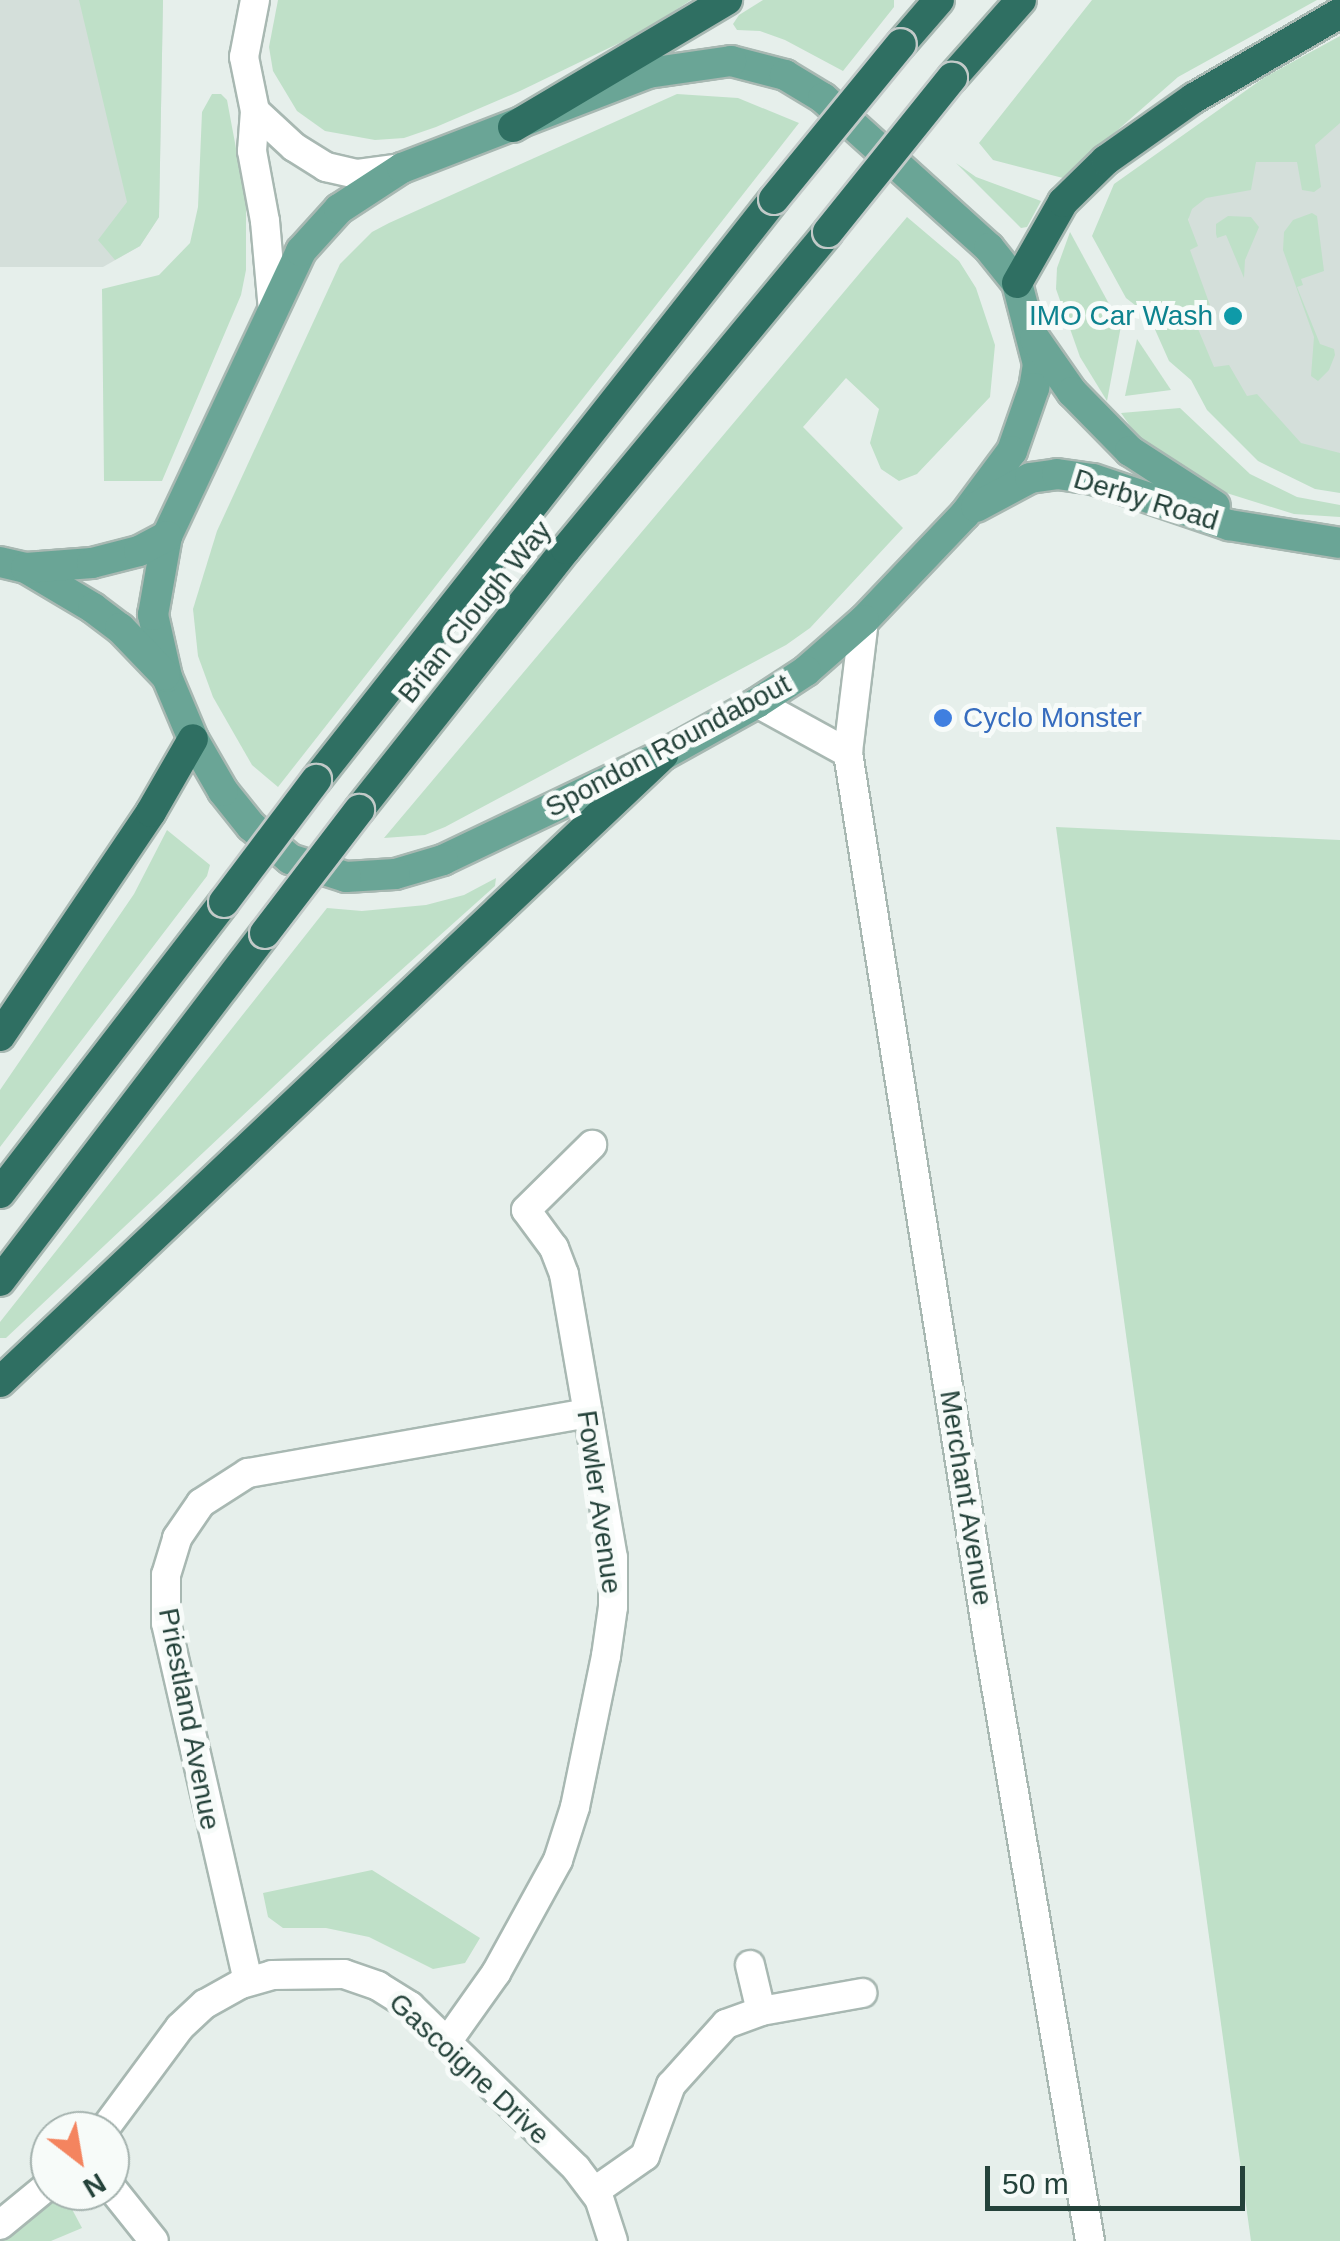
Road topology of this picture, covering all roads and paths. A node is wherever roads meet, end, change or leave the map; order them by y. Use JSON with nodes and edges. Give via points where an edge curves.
{"nodes":[{"id":1,"x":255,"y":0,"type":"edge"},
{"id":2,"x":727,"y":0,"type":"edge"},
{"id":3,"x":939,"y":0,"type":"edge"},
{"id":4,"x":1020,"y":0,"type":"edge"},
{"id":5,"x":1038,"y":0,"type":"edge"},
{"id":6,"x":1340,"y":12,"type":"edge"},
{"id":7,"x":982,"y":44,"type":"junction"},
{"id":8,"x":255,"y":111,"type":"junction"},
{"id":9,"x":512,"y":126,"type":"junction"},
{"id":10,"x":402,"y":168,"type":"junction"},
{"id":11,"x":1017,"y":284,"type":"junction"},
{"id":12,"x":273,"y":310,"type":"junction"},
{"id":13,"x":1034,"y":337,"type":"junction"},
{"id":14,"x":965,"y":514,"type":"junction"},
{"id":15,"x":1275,"y":535,"type":"junction"},
{"id":16,"x":167,"y":536,"type":"junction"},
{"id":17,"x":1340,"y":544,"type":"edge"},
{"id":18,"x":13,"y":565,"type":"edge"},
{"id":19,"x":864,"y":620,"type":"junction"},
{"id":20,"x":167,"y":677,"type":"junction"},
{"id":21,"x":757,"y":703,"type":"junction"},
{"id":22,"x":193,"y":739,"type":"junction"},
{"id":23,"x":848,"y":754,"type":"junction"},
{"id":24,"x":663,"y":755,"type":"junction"},
{"id":25,"x":0,"y":1036,"type":"edge"},
{"id":26,"x":592,"y":1146,"type":"dead end"},
{"id":27,"x":0,"y":1193,"type":"edge"},
{"id":28,"x":0,"y":1281,"type":"edge"},
{"id":29,"x":0,"y":1382,"type":"edge"},
{"id":30,"x":588,"y":1413,"type":"junction"},
{"id":31,"x":750,"y":1965,"type":"dead end"},
{"id":32,"x":248,"y":1981,"type":"junction"},
{"id":33,"x":862,"y":1993,"type":"dead end"},
{"id":34,"x":761,"y":2010,"type":"junction"},
{"id":35,"x":447,"y":2042,"type":"junction"},
{"id":36,"x":118,"y":2111,"type":"edge"},
{"id":37,"x":595,"y":2192,"type":"junction"},
{"id":38,"x":30,"y":2198,"type":"edge"},
{"id":39,"x":130,"y":2211,"type":"edge"},
{"id":40,"x":3,"y":2217,"type":"edge"},
{"id":41,"x":154,"y":2241,"type":"edge"},
{"id":42,"x":614,"y":2241,"type":"edge"},
{"id":43,"x":1090,"y":2241,"type":"edge"}],
"edges":[{"from":1,"to":8,"type":"street","via":[[244,58]]},
{"from":2,"to":9,"type":"highway"},
{"from":3,"to":27,"type":"highway","name":"Brian Clough Way","bridge":true,"via":[[316,780]]},
{"from":4,"to":7,"type":"highway","name":"Brian Clough Way"},
{"from":5,"to":7,"type":"highway"},
{"from":6,"to":11,"type":"highway","via":[[1194,98],[1106,160],[1063,202]]},
{"from":7,"to":28,"type":"highway","name":"Brian Clough Way","bridge":true,"via":[[566,549]]},
{"from":8,"to":10,"type":"street","via":[[326,167],[357,174]]},
{"from":8,"to":12,"type":"street","via":[[252,152]]},
{"from":9,"to":10,"type":"main road","name":"Spondon Roundabout"},
{"from":9,"to":11,"type":"main road","name":"Spondon Roundabout","via":[[648,73],[689,65],[731,62],[785,75],[836,110],[989,248]]},
{"from":10,"to":12,"type":"main road","name":"Spondon Roundabout","via":[[350,200],[313,236]]},
{"from":11,"to":13,"type":"main road","name":"Spondon Roundabout"},
{"from":12,"to":16,"type":"main road","name":"Spondon Roundabout"},
{"from":13,"to":14,"type":"main road","name":"Spondon Roundabout","via":[[1038,364],[1012,451]]},
{"from":13,"to":15,"type":"main road","name":"Derby Road","via":[[1072,392],[1130,451],[1209,503]]},
{"from":14,"to":15,"type":"main road","name":"Derby Road","via":[[1030,478],[1058,474]]},
{"from":14,"to":19,"type":"main road","name":"Spondon Roundabout"},
{"from":15,"to":17,"type":"main road","name":"Derby Road"},
{"from":16,"to":18,"type":"main road","via":[[92,564]]},
{"from":16,"to":20,"type":"main road","name":"Spondon Roundabout","via":[[152,615]]},
{"from":18,"to":20,"type":"main road","via":[[120,628]]},
{"from":19,"to":21,"type":"main road","name":"Spondon Roundabout"},
{"from":19,"to":23,"type":"street","name":"Merchant Avenue"},
{"from":20,"to":22,"type":"main road","name":"Spondon Roundabout"},
{"from":21,"to":23,"type":"street"},
{"from":21,"to":24,"type":"main road","name":"Spondon Roundabout"},
{"from":22,"to":24,"type":"main road","name":"Spondon Roundabout","via":[[251,826],[290,860],[346,877],[395,874],[443,860]]},
{"from":22,"to":25,"type":"highway"},
{"from":23,"to":43,"type":"street","name":"Merchant Avenue"},
{"from":24,"to":29,"type":"highway"},
{"from":26,"to":30,"type":"street","name":"Fowler Avenue","via":[[526,1210],[560,1260]]},
{"from":30,"to":32,"type":"street","name":"Priestland Avenue","via":[[248,1472],[201,1504],[177,1538],[166,1575],[166,1623]]},
{"from":30,"to":35,"type":"street","name":"Fowler Avenue","via":[[613,1558],[614,1608],[575,1808],[558,1860],[517,1936]]},
{"from":31,"to":34,"type":"street"},
{"from":32,"to":35,"type":"street","name":"Gascoigne Drive","via":[[302,1971],[356,1977],[403,2000]]},
{"from":32,"to":36,"type":"street","name":"Gascoigne Drive","via":[[205,2004],[180,2027]]},
{"from":33,"to":34,"type":"street"},
{"from":34,"to":37,"type":"street","via":[[726,2024],[677,2075],[645,2156]]},
{"from":35,"to":37,"type":"street","name":"Gascoigne Drive"},
{"from":37,"to":42,"type":"street","name":"Gascoigne Drive"},
{"from":38,"to":40,"type":"street"},
{"from":39,"to":41,"type":"street"}]}
